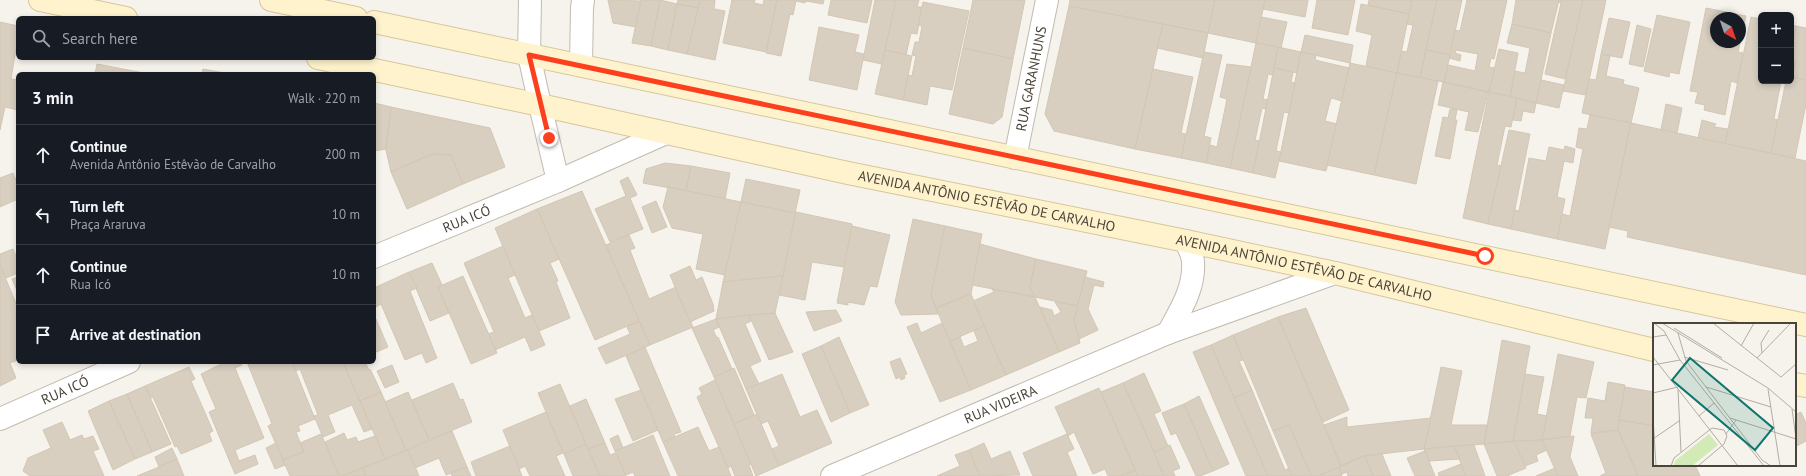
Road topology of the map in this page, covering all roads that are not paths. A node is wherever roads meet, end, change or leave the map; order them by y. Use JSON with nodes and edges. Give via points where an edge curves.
{"nodes":[{"id":1,"x":40,"y":0,"type":"edge"},
{"id":2,"x":271,"y":0,"type":"edge"},
{"id":3,"x":530,"y":0,"type":"edge"},
{"id":4,"x":584,"y":0,"type":"edge"},
{"id":5,"x":1047,"y":0,"type":"edge"},
{"id":6,"x":116,"y":16,"type":"edge"},
{"id":7,"x":347,"y":16,"type":"edge"},
{"id":8,"x":376,"y":22,"type":"edge"},
{"id":9,"x":529,"y":55,"type":"junction"},
{"id":10,"x":327,"y":60,"type":"edge"},
{"id":11,"x":581,"y":65,"type":"junction"},
{"id":12,"x":540,"y":105,"type":"junction"},
{"id":13,"x":666,"y":133,"type":"junction"},
{"id":14,"x":1015,"y":158,"type":"junction"},
{"id":15,"x":558,"y":181,"type":"junction"},
{"id":16,"x":1186,"y":241,"type":"junction"},
{"id":17,"x":376,"y":256,"type":"edge"},
{"id":18,"x":1335,"y":273,"type":"junction"},
{"id":19,"x":1806,"y":325,"type":"edge"},
{"id":20,"x":1168,"y":333,"type":"junction"},
{"id":21,"x":1653,"y":350,"type":"edge"},
{"id":22,"x":124,"y":364,"type":"edge"},
{"id":23,"x":1796,"y":384,"type":"edge"},
{"id":24,"x":1806,"y":386,"type":"edge"},
{"id":25,"x":0,"y":419,"type":"edge"},
{"id":26,"x":832,"y":476,"type":"edge"}],
"edges":[{"from":1,"to":6,"type":"main road"},
{"from":2,"to":7,"type":"main road"},
{"from":3,"to":9,"type":"street"},
{"from":4,"to":11,"type":"street"},
{"from":5,"to":14,"type":"street","name":"RUA GARANHUNS"},
{"from":8,"to":9,"type":"main road"},
{"from":9,"to":11,"type":"main road"},
{"from":9,"to":12,"type":"street"},
{"from":10,"to":12,"type":"main road","name":"AVENIDA ANTÔNIO ESTÊVÃO DE CARVALHO"},
{"from":11,"to":14,"type":"main road"},
{"from":12,"to":13,"type":"main road","name":"AVENIDA ANTÔNIO ESTÊVÃO DE CARVALHO"},
{"from":12,"to":15,"type":"street"},
{"from":13,"to":15,"type":"street","name":"RUA ICÓ"},
{"from":13,"to":16,"type":"main road","name":"AVENIDA ANTÔNIO ESTÊVÃO DE CARVALHO","via":[[856,175]]},
{"from":14,"to":19,"type":"main road"},
{"from":15,"to":17,"type":"street","name":"RUA ICÓ"},
{"from":16,"to":18,"type":"main road","name":"AVENIDA ANTÔNIO ESTÊVÃO DE CARVALHO"},
{"from":16,"to":20,"type":"street","via":[[1194,261],[1192,283]]},
{"from":18,"to":20,"type":"street","name":"RUA VIDEIRA"},
{"from":18,"to":21,"type":"main road","name":"AVENIDA ANTÔNIO ESTÊVÃO DE CARVALHO"},
{"from":20,"to":26,"type":"street","name":"RUA VIDEIRA"},
{"from":22,"to":25,"type":"street","name":"RUA ICÓ"},
{"from":23,"to":24,"type":"main road"}]}
